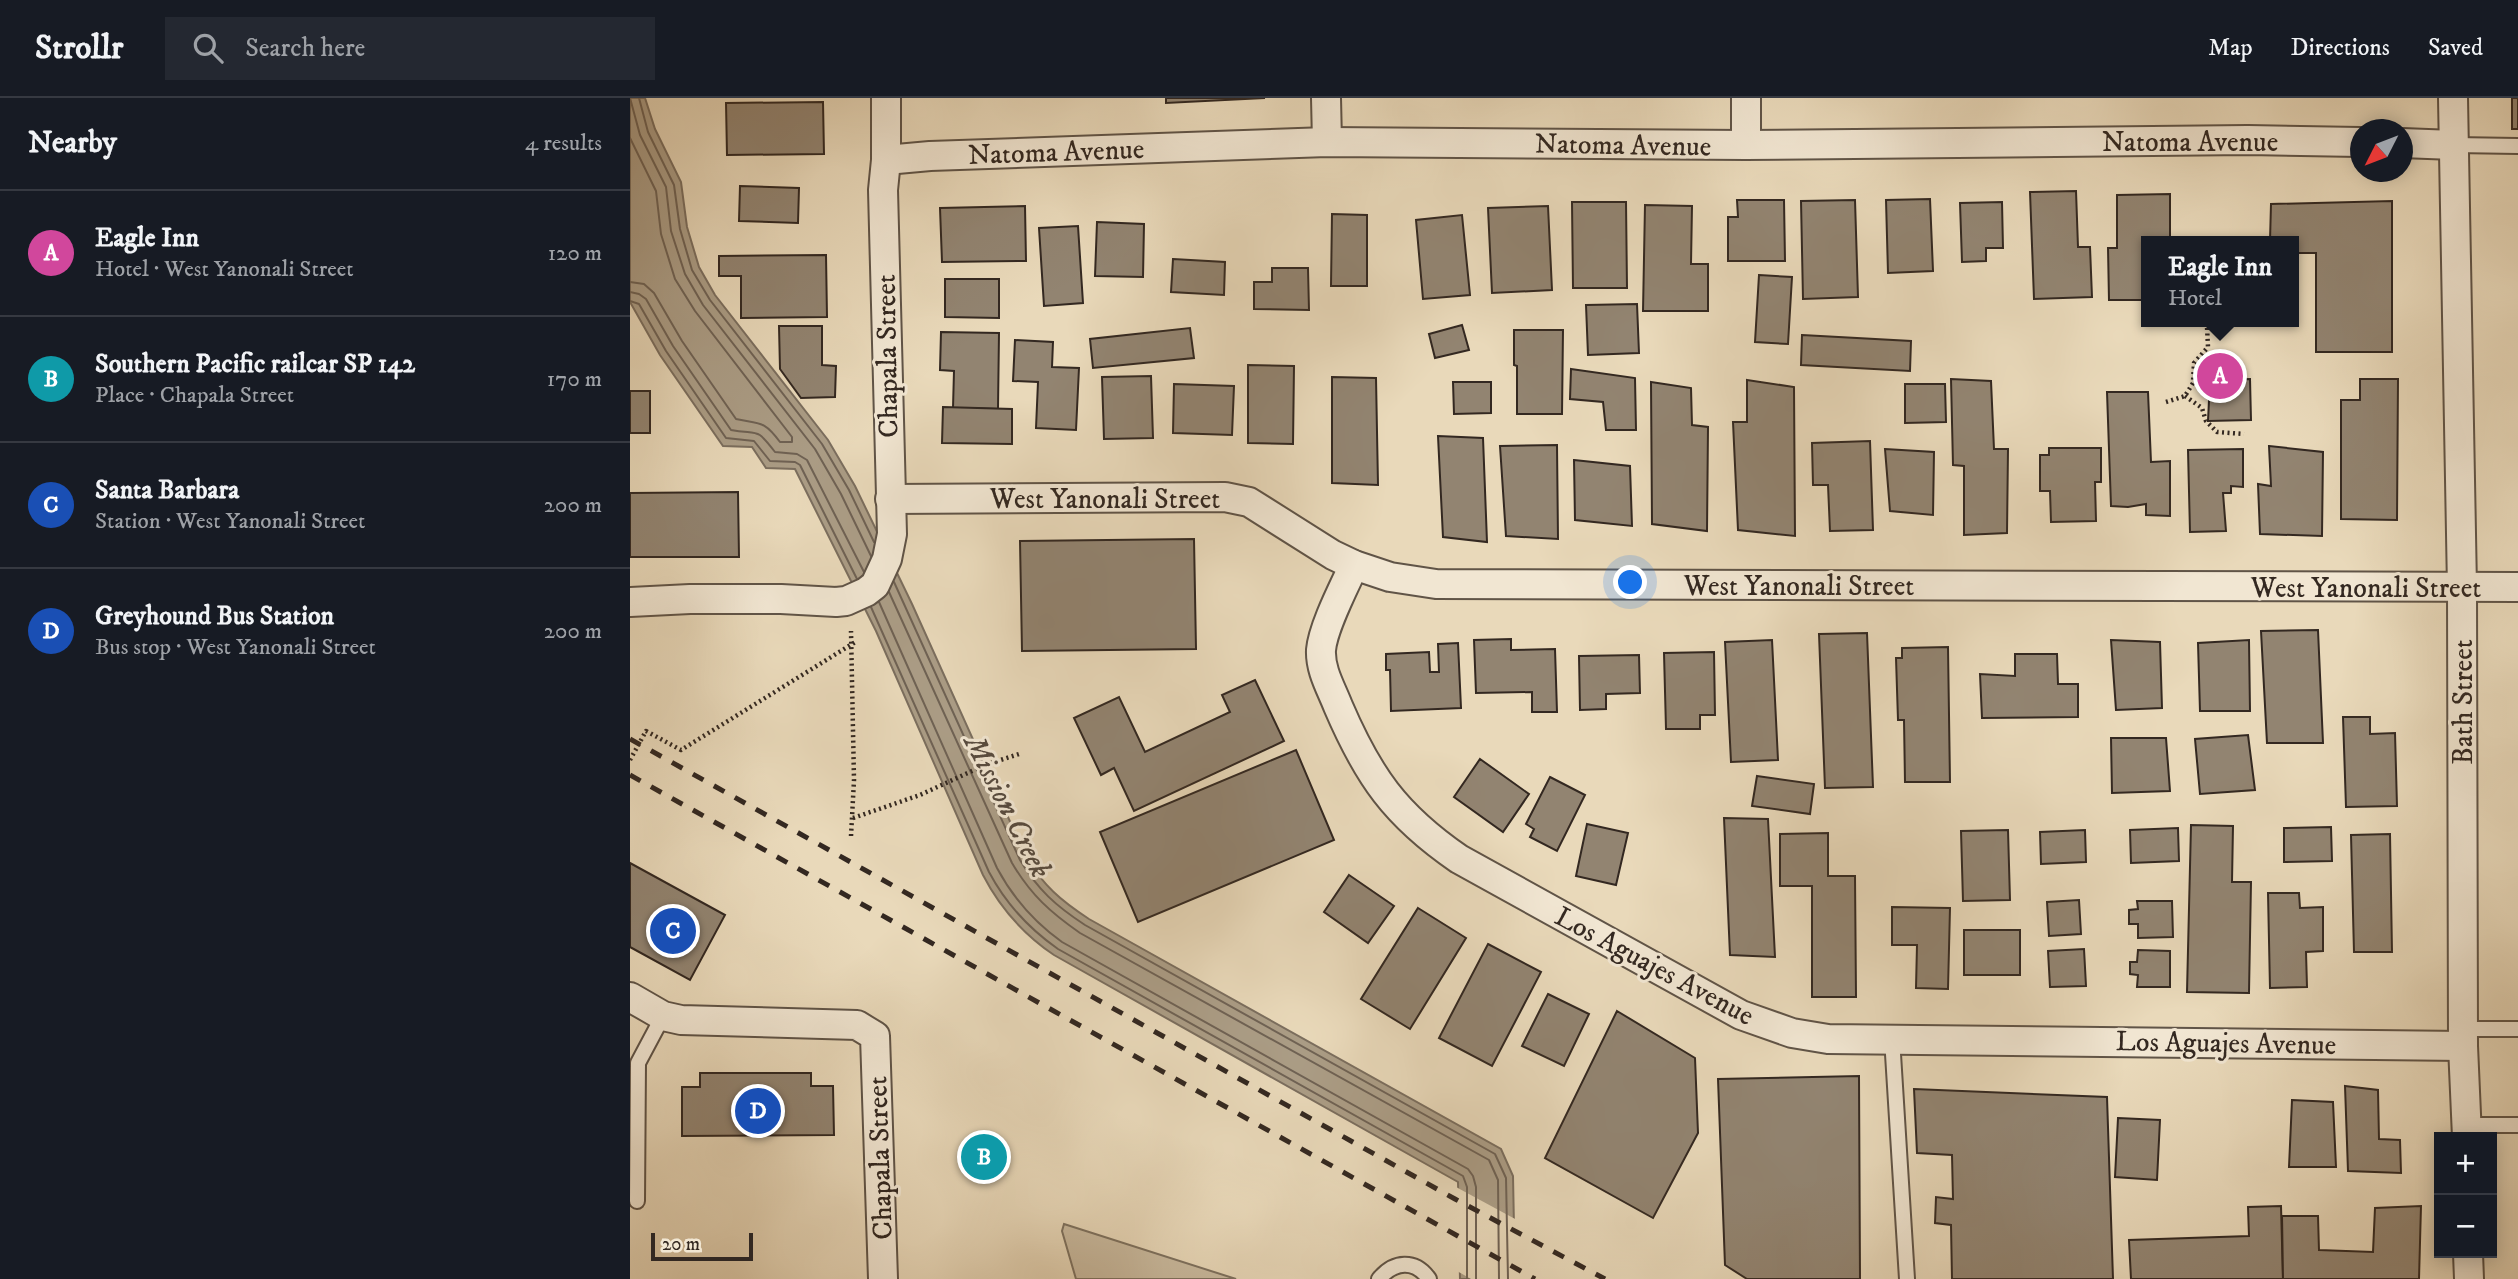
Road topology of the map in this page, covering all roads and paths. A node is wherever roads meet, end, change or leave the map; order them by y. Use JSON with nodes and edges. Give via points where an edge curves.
{"nodes":[{"id":1,"x":886,"y":98,"type":"edge"},
{"id":2,"x":1326,"y":98,"type":"edge"},
{"id":3,"x":1746,"y":98,"type":"edge"},
{"id":4,"x":2453,"y":98,"type":"edge"},
{"id":5,"x":1327,"y":142,"type":"junction"},
{"id":6,"x":2350,"y":142,"type":"edge"},
{"id":7,"x":2413,"y":143,"type":"edge"},
{"id":8,"x":1746,"y":145,"type":"junction"},
{"id":9,"x":2454,"y":145,"type":"junction"},
{"id":10,"x":2518,"y":146,"type":"edge"},
{"id":11,"x":886,"y":160,"type":"junction"},
{"id":12,"x":2207,"y":327,"type":"edge"},
{"id":13,"x":2185,"y":396,"type":"junction"},
{"id":14,"x":2166,"y":402,"type":"dead end"},
{"id":15,"x":2245,"y":434,"type":"dead end"},
{"id":16,"x":890,"y":499,"type":"junction"},
{"id":17,"x":1354,"y":565,"type":"junction"},
{"id":18,"x":2518,"y":587,"type":"edge"},
{"id":19,"x":2462,"y":588,"type":"junction"},
{"id":20,"x":853,"y":598,"type":"junction"},
{"id":21,"x":630,"y":602,"type":"edge"},
{"id":22,"x":854,"y":642,"type":"junction"},
{"id":23,"x":1019,"y":754,"type":"dead end"},
{"id":24,"x":630,"y":760,"type":"edge"},
{"id":25,"x":853,"y":818,"type":"junction"},
{"id":26,"x":851,"y":836,"type":"dead end"},
{"id":27,"x":630,"y":997,"type":"edge"},
{"id":28,"x":663,"y":1016,"type":"junction"},
{"id":29,"x":2518,"y":1029,"type":"edge"},
{"id":30,"x":2464,"y":1037,"type":"junction"},
{"id":31,"x":1892,"y":1038,"type":"junction"},
{"id":32,"x":634,"y":1063,"type":"edge"},
{"id":33,"x":2518,"y":1125,"type":"edge"},
{"id":34,"x":2467,"y":1131,"type":"edge"},
{"id":35,"x":637,"y":1201,"type":"dead end"},
{"id":36,"x":2468,"y":1258,"type":"edge"},
{"id":37,"x":883,"y":1279,"type":"edge"},
{"id":38,"x":1379,"y":1279,"type":"edge"},
{"id":39,"x":1429,"y":1279,"type":"edge"},
{"id":40,"x":1907,"y":1279,"type":"edge"},
{"id":41,"x":2469,"y":1279,"type":"edge"}],
"edges":[{"from":1,"to":11,"type":"street","name":"Chapala Street"},
{"from":2,"to":5,"type":"street"},
{"from":3,"to":8,"type":"street"},
{"from":4,"to":9,"type":"street","name":"Bath Street"},
{"from":5,"to":8,"type":"street","name":"Natoma Avenue"},
{"from":5,"to":11,"type":"street","name":"Natoma Avenue"},
{"from":6,"to":8,"type":"street","name":"Natoma Avenue"},
{"from":7,"to":9,"type":"street"},
{"from":9,"to":10,"type":"lane"},
{"from":9,"to":19,"type":"street","name":"Bath Street"},
{"from":11,"to":16,"type":"street","name":"Chapala Street"},
{"from":12,"to":13,"type":"path","via":[[2207,347],[2194,363],[2193,383]]},
{"from":13,"to":14,"type":"path"},
{"from":13,"to":15,"type":"path","via":[[2203,408],[2206,421],[2217,432]]},
{"from":16,"to":17,"type":"street","name":"West Yanonali Street","via":[[1226,497],[1249,502]]},
{"from":16,"to":20,"type":"street","name":"Chapala Street","via":[[892,534],[887,559],[874,585]]},
{"from":17,"to":19,"type":"street","name":"West Yanonali Street","via":[[1390,577],[1436,584]]},
{"from":17,"to":31,"type":"street","name":"Los Aguajes Avenue","via":[[1326,631],[1322,669],[1356,749],[1376,782],[1427,837],[1741,1015],[1792,1033],[1828,1039]]},
{"from":18,"to":19,"type":"street","name":"West Yanonali Street"},
{"from":19,"to":30,"type":"street","name":"Bath Street"},
{"from":20,"to":21,"type":"street","via":[[836,603],[780,599]]},
{"from":20,"to":22,"type":"path"},
{"from":22,"to":24,"type":"path","via":[[681,750],[646,731]]},
{"from":22,"to":25,"type":"path"},
{"from":23,"to":25,"type":"path"},
{"from":25,"to":26,"type":"path"},
{"from":27,"to":28,"type":"street"},
{"from":28,"to":32,"type":"lane"},
{"from":28,"to":37,"type":"street","name":"Chapala Street","via":[[857,1025],[875,1036]]},
{"from":29,"to":30,"type":"lane"},
{"from":30,"to":31,"type":"street","name":"Los Aguajes Avenue"},
{"from":30,"to":34,"type":"street","name":"Bath Street"},
{"from":31,"to":40,"type":"lane"},
{"from":32,"to":35,"type":"lane"},
{"from":33,"to":34,"type":"lane"},
{"from":36,"to":41,"type":"street"},
{"from":38,"to":39,"type":"lane","via":[[1403,1264],[1421,1269]]}]}
